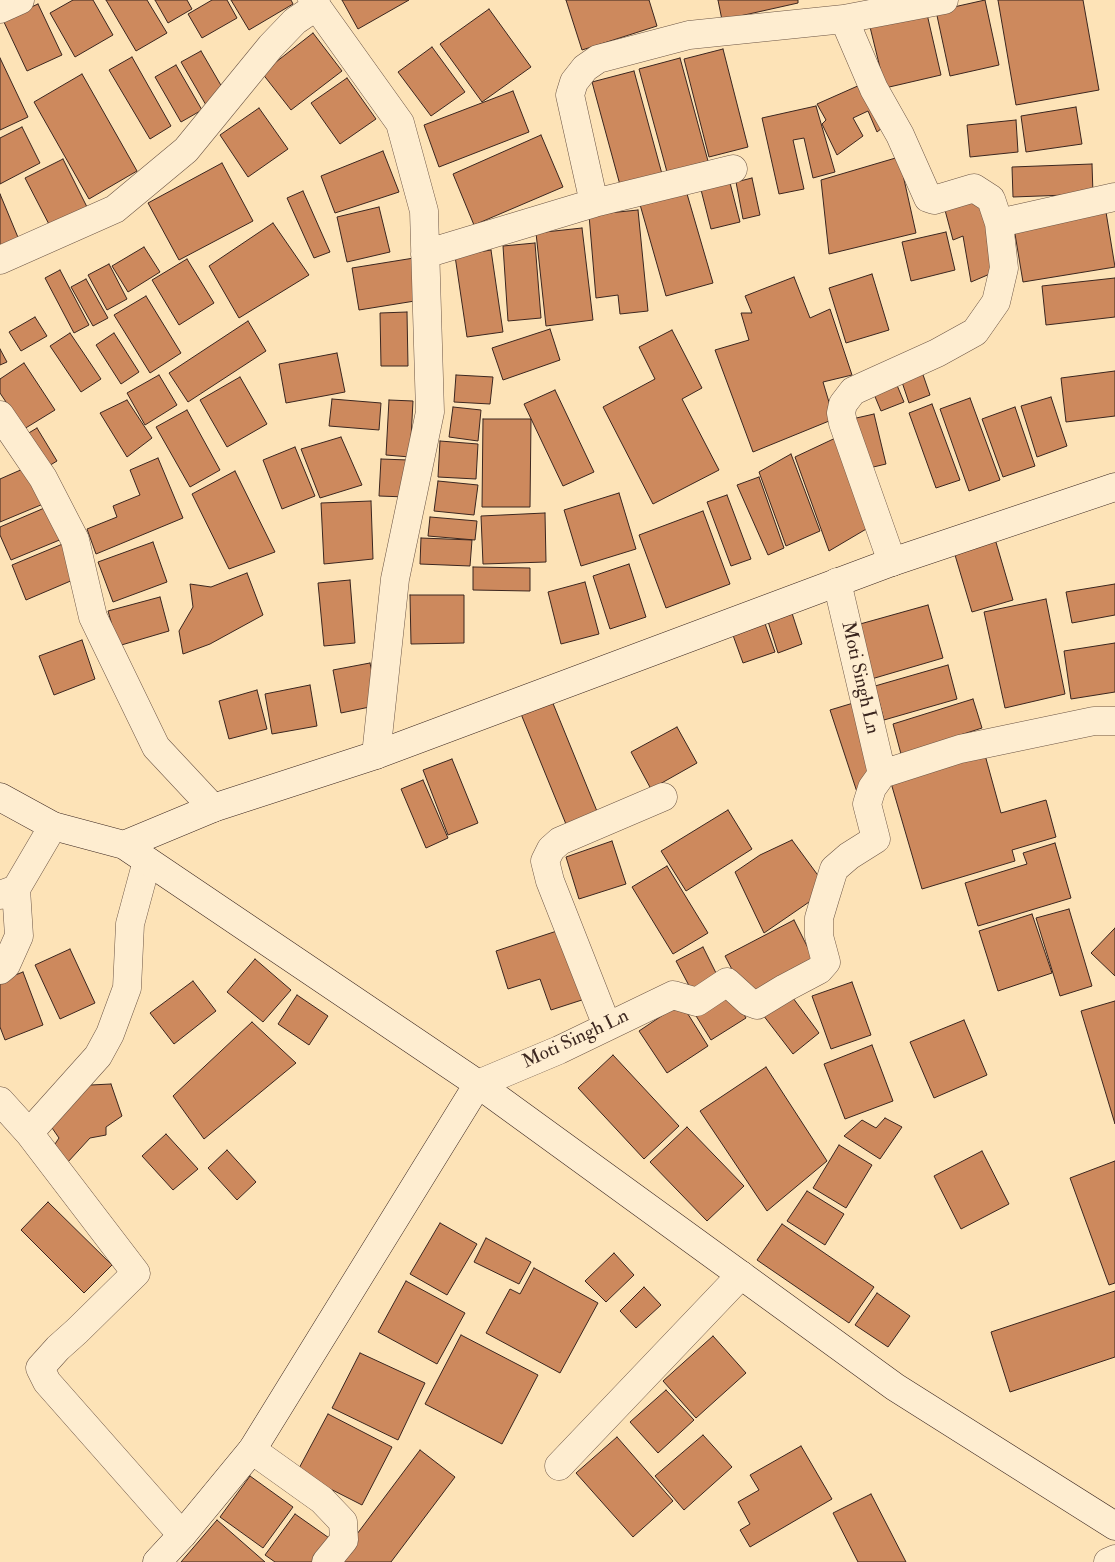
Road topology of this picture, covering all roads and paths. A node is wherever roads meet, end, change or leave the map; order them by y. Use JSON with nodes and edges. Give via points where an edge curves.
{"nodes":[{"id":1,"x":20,"y":0,"type":"edge"},
{"id":2,"x":944,"y":0,"type":"edge"},
{"id":3,"x":315,"y":3,"type":"edge"},
{"id":4,"x":0,"y":9,"type":"edge"},
{"id":5,"x":844,"y":19,"type":"junction"},
{"id":6,"x":733,"y":169,"type":"dead end"},
{"id":7,"x":1115,"y":197,"type":"edge"},
{"id":8,"x":594,"y":203,"type":"junction"},
{"id":9,"x":999,"y":222,"type":"junction"},
{"id":10,"x":426,"y":254,"type":"junction"},
{"id":11,"x":0,"y":260,"type":"edge"},
{"id":12,"x":0,"y":416,"type":"edge"},
{"id":13,"x":1115,"y":487,"type":"edge"},
{"id":14,"x":892,"y":562,"type":"junction"},
{"id":15,"x":837,"y":582,"type":"junction"},
{"id":16,"x":1115,"y":721,"type":"edge"},
{"id":17,"x":376,"y":755,"type":"junction"},
{"id":18,"x":882,"y":774,"type":"junction"},
{"id":19,"x":0,"y":797,"type":"edge"},
{"id":20,"x":663,"y":797,"type":"dead end"},
{"id":21,"x":213,"y":808,"type":"junction"},
{"id":22,"x":53,"y":826,"type":"junction"},
{"id":23,"x":124,"y":845,"type":"junction"},
{"id":24,"x":147,"y":861,"type":"junction"},
{"id":25,"x":8,"y":892,"type":"edge"},
{"id":26,"x":0,"y":970,"type":"edge"},
{"id":27,"x":607,"y":1026,"type":"junction"},
{"id":28,"x":478,"y":1084,"type":"junction"},
{"id":29,"x":0,"y":1101,"type":"edge"},
{"id":30,"x":28,"y":1133,"type":"junction"},
{"id":31,"x":741,"y":1275,"type":"junction"},
{"id":32,"x":252,"y":1450,"type":"junction"},
{"id":33,"x":559,"y":1466,"type":"dead end"},
{"id":34,"x":1115,"y":1526,"type":"edge"},
{"id":35,"x":182,"y":1535,"type":"junction"},
{"id":36,"x":1115,"y":1559,"type":"edge"},
{"id":37,"x":157,"y":1562,"type":"edge"},
{"id":38,"x":326,"y":1562,"type":"edge"},
{"id":39,"x":1108,"y":1562,"type":"edge"}],
"edges":[{"from":1,"to":4,"type":"street"},
{"from":2,"to":5,"type":"street"},
{"from":3,"to":10,"type":"street","via":[[400,123],[424,211]]},
{"from":3,"to":11,"type":"street","via":[[271,46],[186,150],[116,209]]},
{"from":5,"to":8,"type":"street","via":[[689,35],[598,59],[585,68],[574,82],[570,95]]},
{"from":5,"to":9,"type":"street","via":[[874,89],[900,135],[928,198],[934,200],[974,188],[991,199]]},
{"from":6,"to":8,"type":"street"},
{"from":7,"to":9,"type":"street"},
{"from":8,"to":10,"type":"street"},
{"from":9,"to":14,"type":"street","via":[[1004,268],[996,302],[975,332],[853,391],[843,404],[843,423]]},
{"from":10,"to":17,"type":"street","via":[[430,412],[395,579]]},
{"from":12,"to":21,"type":"street","via":[[43,478],[75,540],[93,616],[156,747]]},
{"from":13,"to":14,"type":"street"},
{"from":14,"to":15,"type":"street"},
{"from":15,"to":17,"type":"street"},
{"from":15,"to":18,"type":"street","name":"Moti Singh Ln"},
{"from":16,"to":18,"type":"street","via":[[1094,721],[960,749]]},
{"from":17,"to":21,"type":"street"},
{"from":18,"to":27,"type":"street","name":"Moti Singh Ln","via":[[872,788],[867,804],[876,839],[834,869],[819,918],[819,936],[826,962],[819,970],[757,1005],[727,982],[697,1002],[673,995]]},
{"from":19,"to":22,"type":"street"},
{"from":20,"to":27,"type":"street","via":[[560,841],[551,849],[546,861],[550,882]]},
{"from":21,"to":23,"type":"street"},
{"from":22,"to":23,"type":"street"},
{"from":22,"to":25,"type":"street"},
{"from":23,"to":24,"type":"street"},
{"from":24,"to":28,"type":"street"},
{"from":24,"to":30,"type":"street","via":[[130,924],[127,988],[110,1034],[98,1056]]},
{"from":25,"to":26,"type":"street","via":[[19,936],[6,965]]},
{"from":27,"to":28,"type":"street","name":"Moti Singh Ln"},
{"from":28,"to":31,"type":"street"},
{"from":28,"to":32,"type":"street"},
{"from":29,"to":30,"type":"street"},
{"from":30,"to":35,"type":"street","via":[[136,1273],[40,1368],[47,1382]]},
{"from":31,"to":33,"type":"street"},
{"from":31,"to":34,"type":"street","via":[[895,1387]]},
{"from":32,"to":35,"type":"street"},
{"from":32,"to":38,"type":"street","via":[[322,1500],[343,1522],[344,1540]]},
{"from":35,"to":37,"type":"street"},
{"from":36,"to":39,"type":"street"}]}
